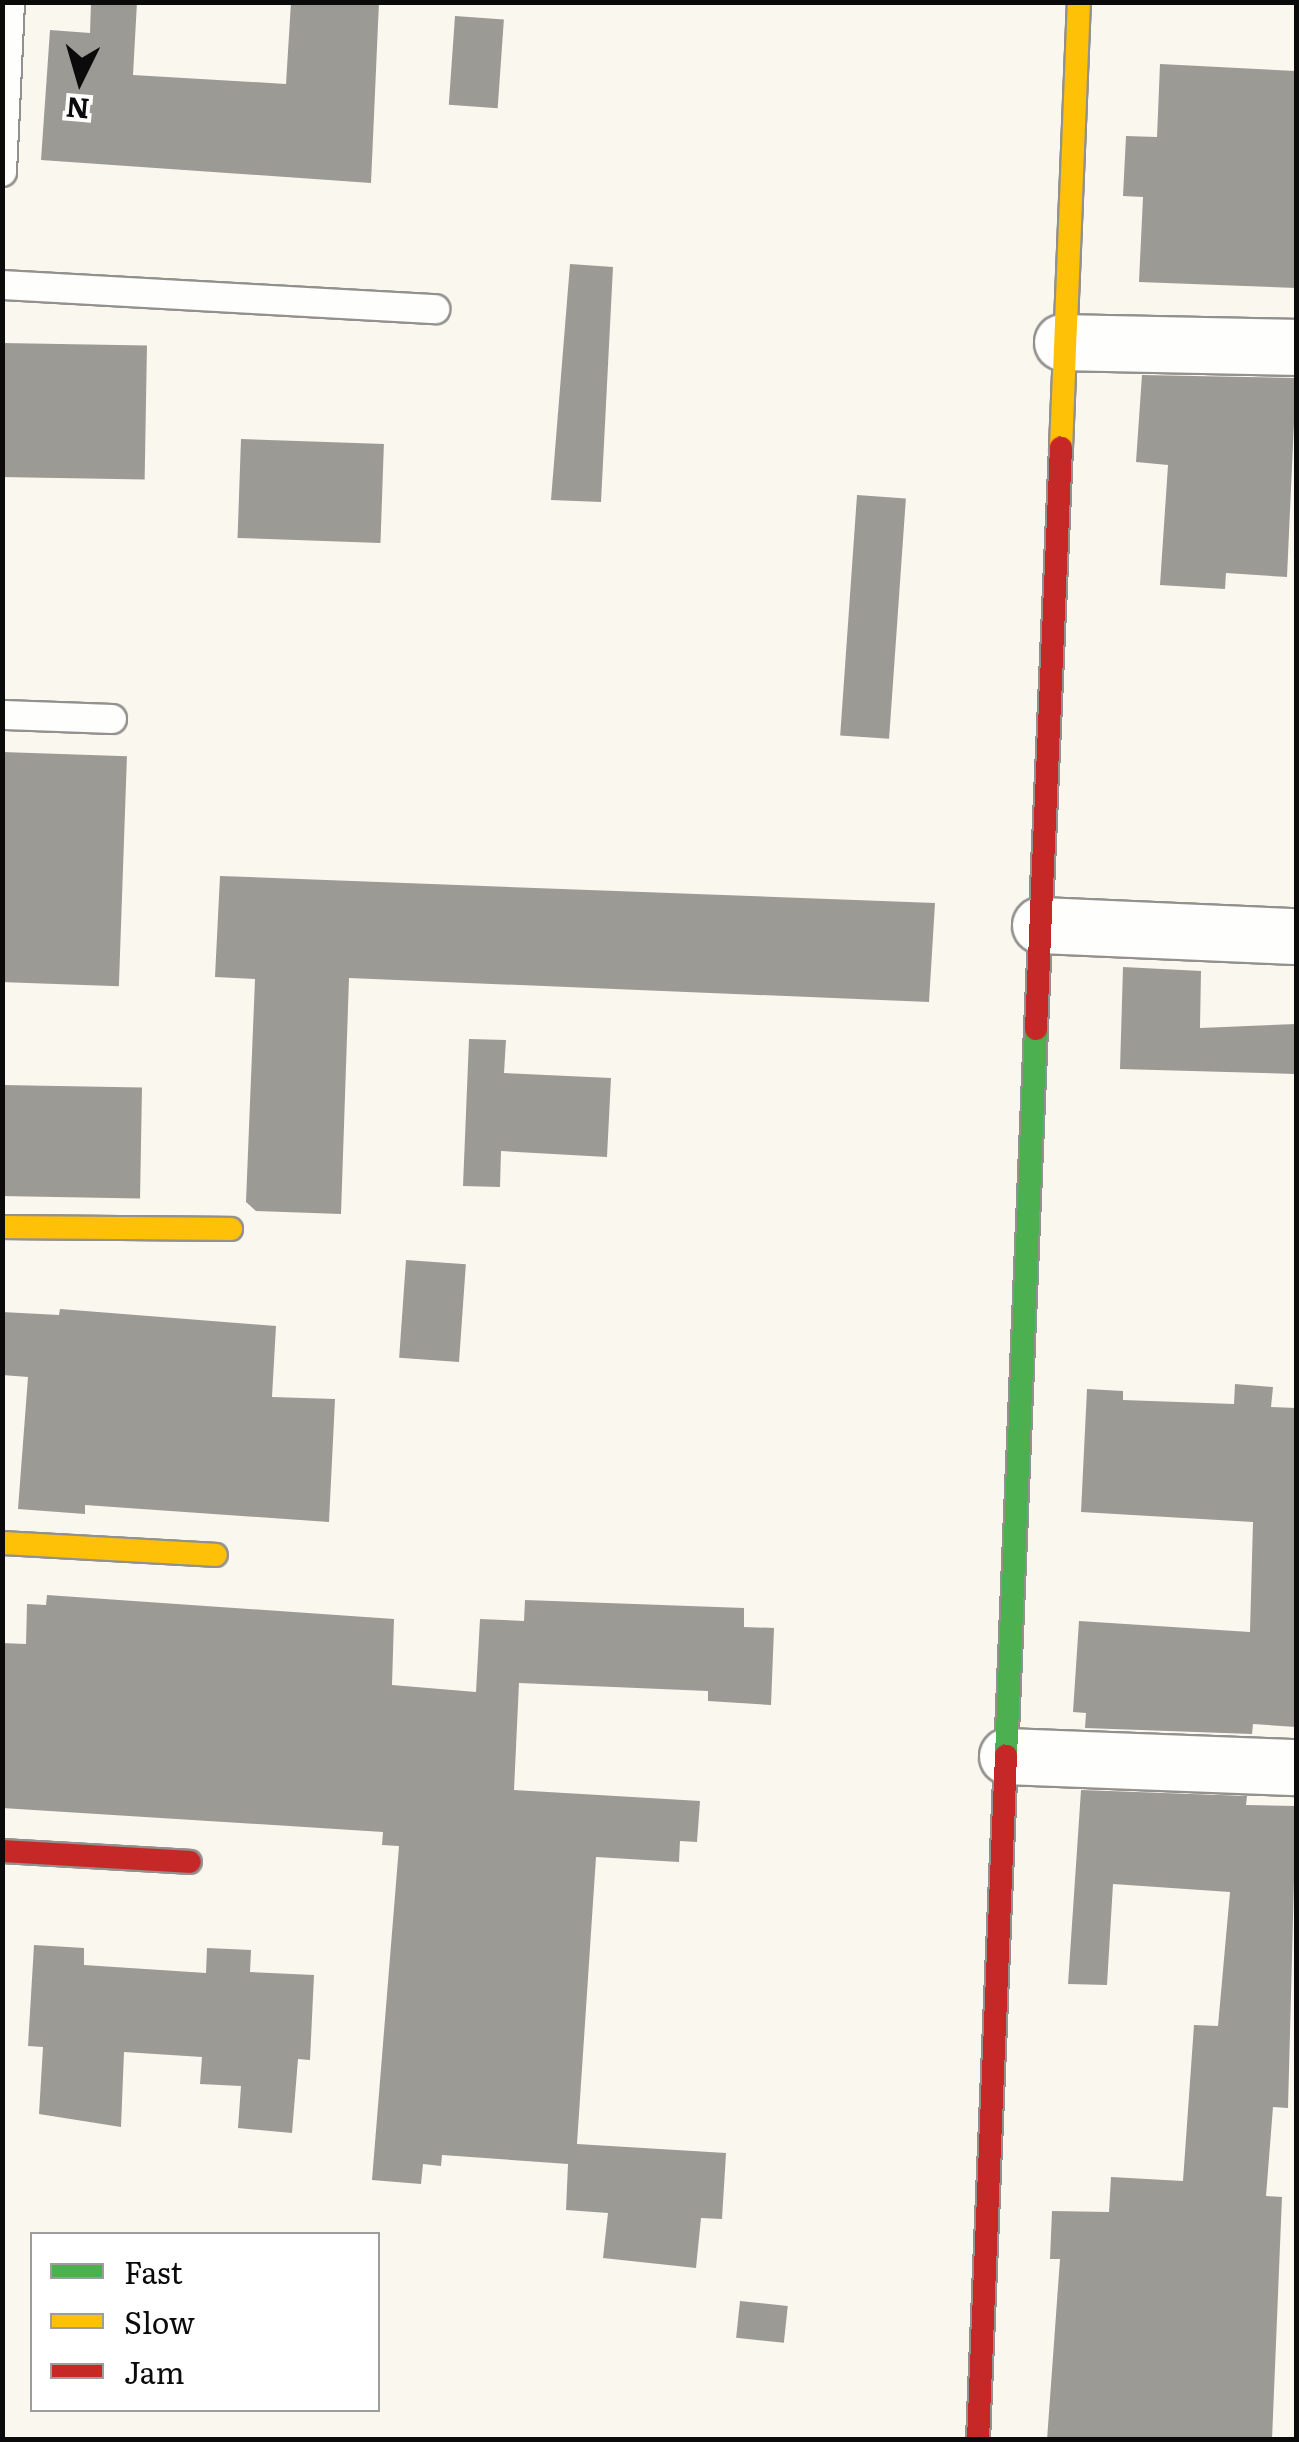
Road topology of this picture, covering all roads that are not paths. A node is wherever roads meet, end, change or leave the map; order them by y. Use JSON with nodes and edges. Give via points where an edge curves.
{"nodes":[{"id":1,"x":10,"y":2,"type":"edge"},
{"id":2,"x":1078,"y":2,"type":"edge"},
{"id":3,"x":2,"y":172,"type":"edge"},
{"id":4,"x":2,"y":285,"type":"edge"},
{"id":5,"x":436,"y":309,"type":"dead end"},
{"id":6,"x":1062,"y":342,"type":"junction"},
{"id":7,"x":1296,"y":347,"type":"edge"},
{"id":8,"x":2,"y":715,"type":"edge"},
{"id":9,"x":112,"y":719,"type":"dead end"},
{"id":10,"x":1040,"y":926,"type":"junction"},
{"id":11,"x":1296,"y":936,"type":"edge"},
{"id":12,"x":2,"y":1227,"type":"edge"},
{"id":13,"x":230,"y":1230,"type":"dead end"},
{"id":14,"x":2,"y":1543,"type":"edge"},
{"id":15,"x":216,"y":1555,"type":"dead end"},
{"id":16,"x":1007,"y":1756,"type":"junction"},
{"id":17,"x":1296,"y":1767,"type":"edge"},
{"id":18,"x":2,"y":1851,"type":"edge"},
{"id":19,"x":190,"y":1862,"type":"dead end"},
{"id":20,"x":978,"y":2440,"type":"edge"}],
"edges":[{"from":1,"to":3,"type":"lane"},
{"from":2,"to":6,"type":"street"},
{"from":4,"to":5,"type":"lane"},
{"from":6,"to":7,"type":"street"},
{"from":6,"to":10,"type":"street"},
{"from":8,"to":9,"type":"lane"},
{"from":10,"to":11,"type":"street"},
{"from":10,"to":16,"type":"street"},
{"from":12,"to":13,"type":"street"},
{"from":14,"to":15,"type":"street"},
{"from":16,"to":17,"type":"street"},
{"from":16,"to":20,"type":"street"},
{"from":18,"to":19,"type":"street"}]}
